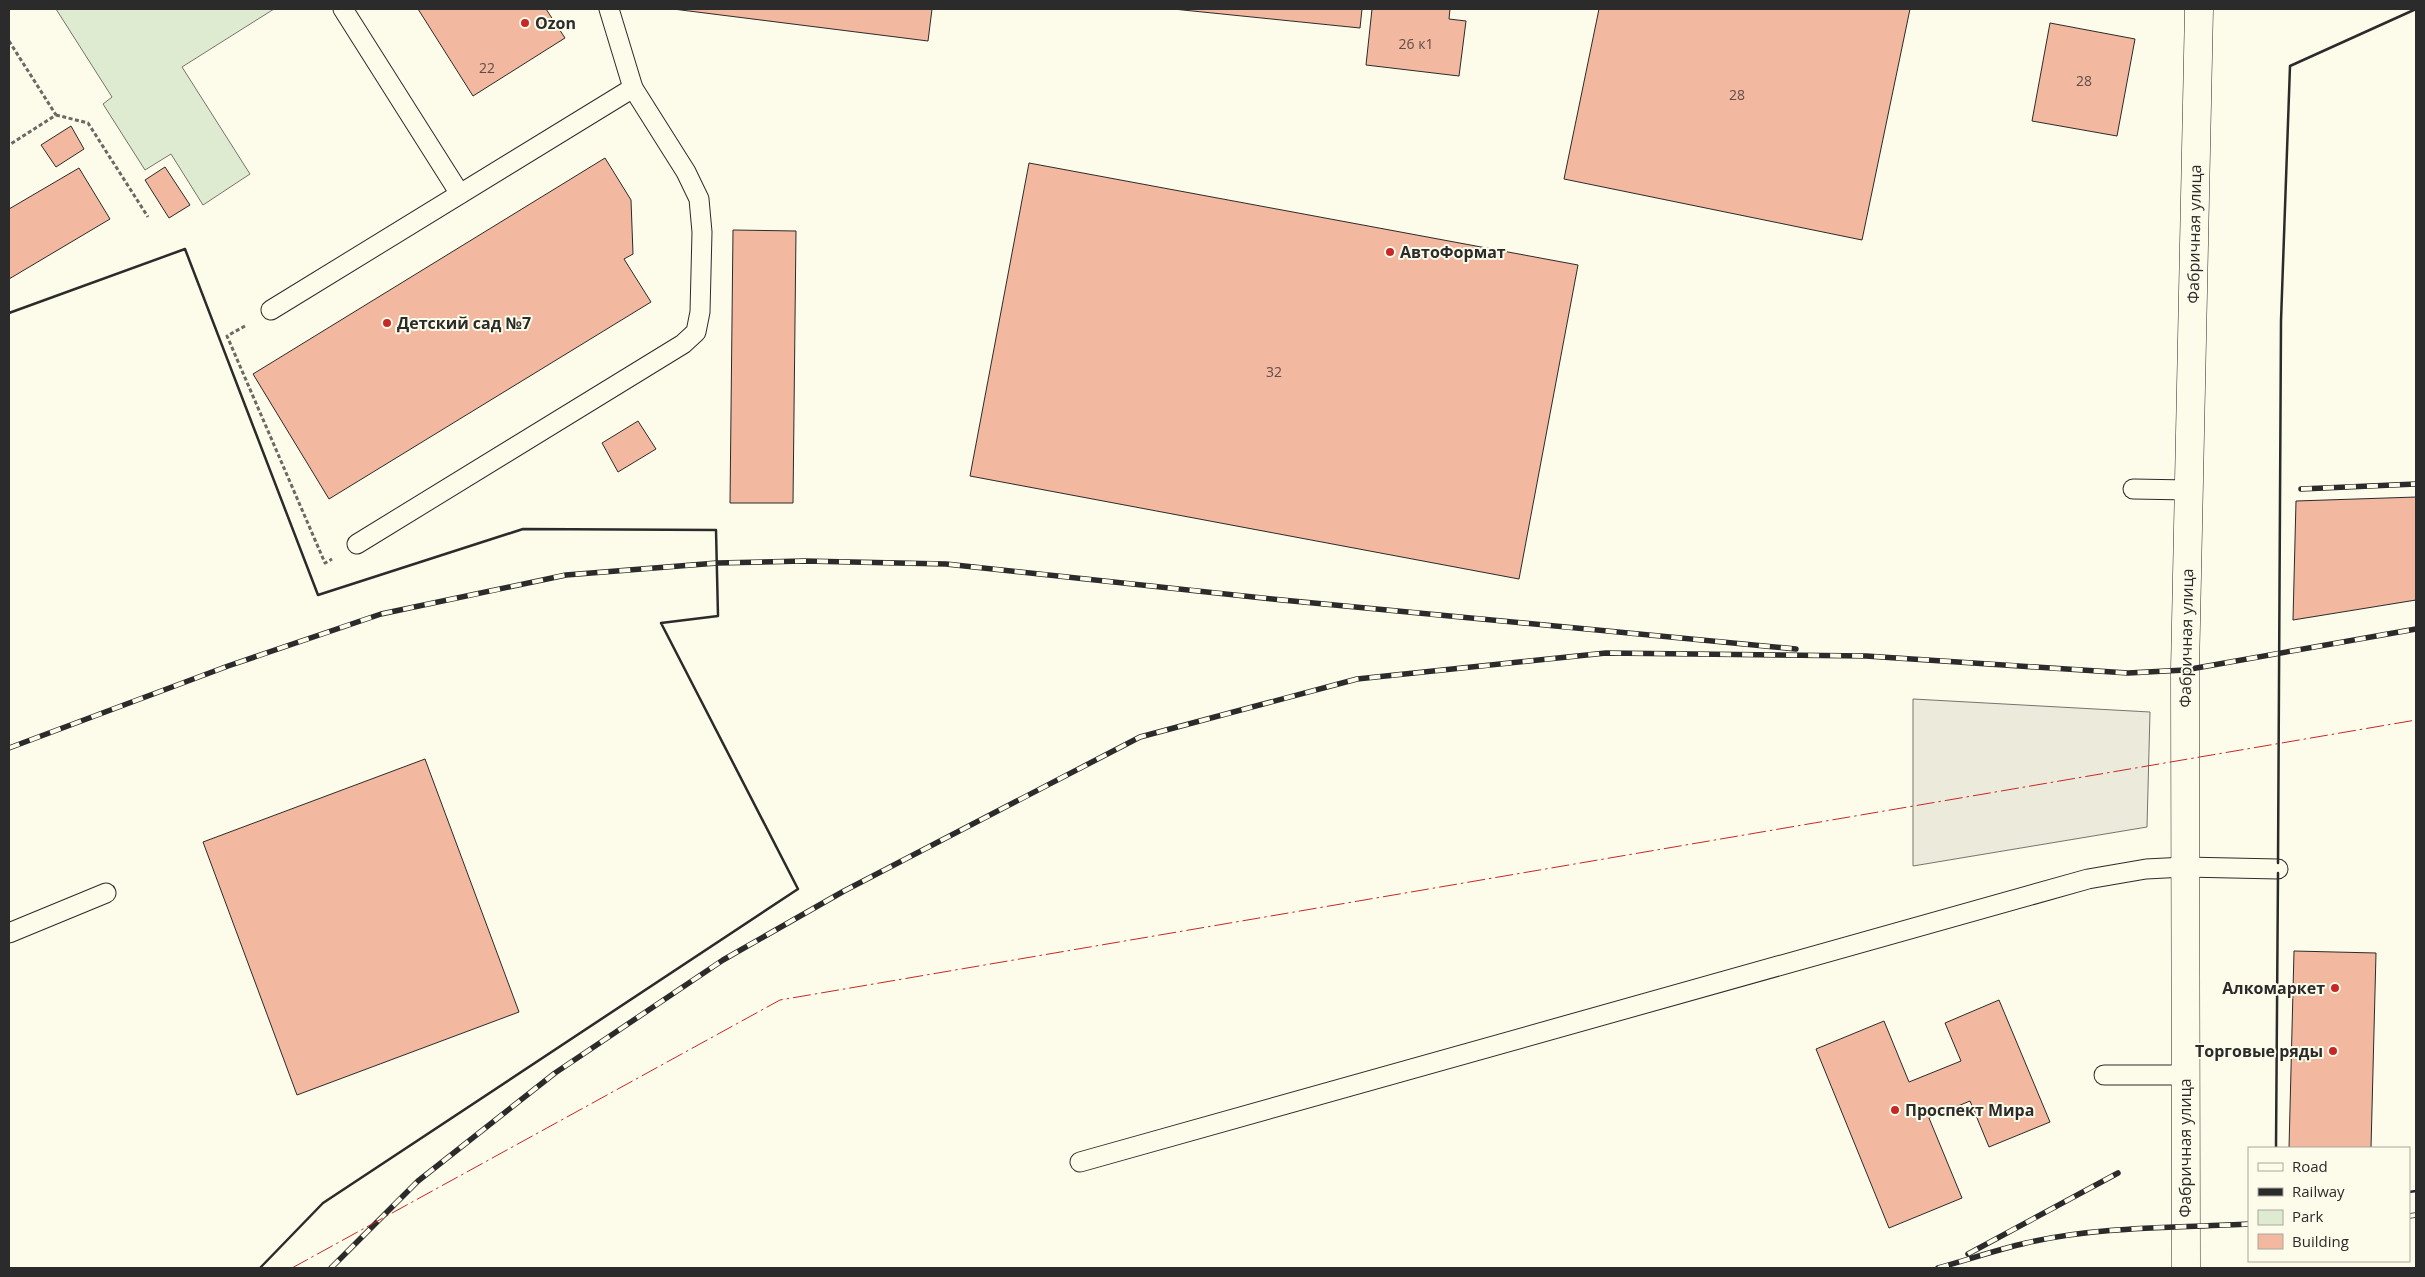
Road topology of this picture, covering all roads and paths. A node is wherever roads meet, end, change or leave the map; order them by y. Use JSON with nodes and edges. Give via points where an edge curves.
{"nodes":[{"id":1,"x":343,"y":9,"type":"edge"},
{"id":2,"x":609,"y":9,"type":"edge"},
{"id":3,"x":2199,"y":9,"type":"edge"},
{"id":4,"x":9,"y":41,"type":"edge"},
{"id":5,"x":633,"y":88,"type":"junction"},
{"id":6,"x":56,"y":116,"type":"junction"},
{"id":7,"x":9,"y":145,"type":"edge"},
{"id":8,"x":460,"y":194,"type":"junction"},
{"id":9,"x":148,"y":218,"type":"dead end"},
{"id":10,"x":271,"y":310,"type":"joint"},
{"id":11,"x":2133,"y":489,"type":"dead end"},
{"id":12,"x":2189,"y":490,"type":"junction"},
{"id":13,"x":357,"y":544,"type":"joint"},
{"id":14,"x":2185,"y":867,"type":"junction"},
{"id":15,"x":2278,"y":869,"type":"dead end"},
{"id":16,"x":106,"y":893,"type":"dead end"},
{"id":17,"x":9,"y":933,"type":"edge"},
{"id":18,"x":2104,"y":1075,"type":"dead end"},
{"id":19,"x":2185,"y":1075,"type":"junction"},
{"id":20,"x":1080,"y":1162,"type":"dead end"},
{"id":21,"x":2186,"y":1268,"type":"edge"}],
"edges":[{"from":1,"to":8,"type":"lane"},
{"from":2,"to":5,"type":"lane"},
{"from":3,"to":12,"type":"street","name":"Фабричная улица"},
{"from":4,"to":6,"type":"path"},
{"from":5,"to":8,"type":"lane"},
{"from":5,"to":13,"type":"lane","via":[[686,172],[699,199],[702,232],[700,312],[696,332],[683,344]]},
{"from":6,"to":7,"type":"path"},
{"from":6,"to":9,"type":"path","via":[[88,122]]},
{"from":8,"to":10,"type":"lane"},
{"from":10,"to":13,"type":"path","via":[[227,336],[324,564]]},
{"from":11,"to":12,"type":"lane"},
{"from":12,"to":14,"type":"street","name":"Фабричная улица"},
{"from":14,"to":15,"type":"lane"},
{"from":14,"to":19,"type":"street","name":"Фабричная улица"},
{"from":14,"to":20,"type":"lane","via":[[2146,869],[2088,879]]},
{"from":16,"to":17,"type":"lane"},
{"from":18,"to":19,"type":"lane"},
{"from":19,"to":21,"type":"street","name":"Фабричная улица"}]}
